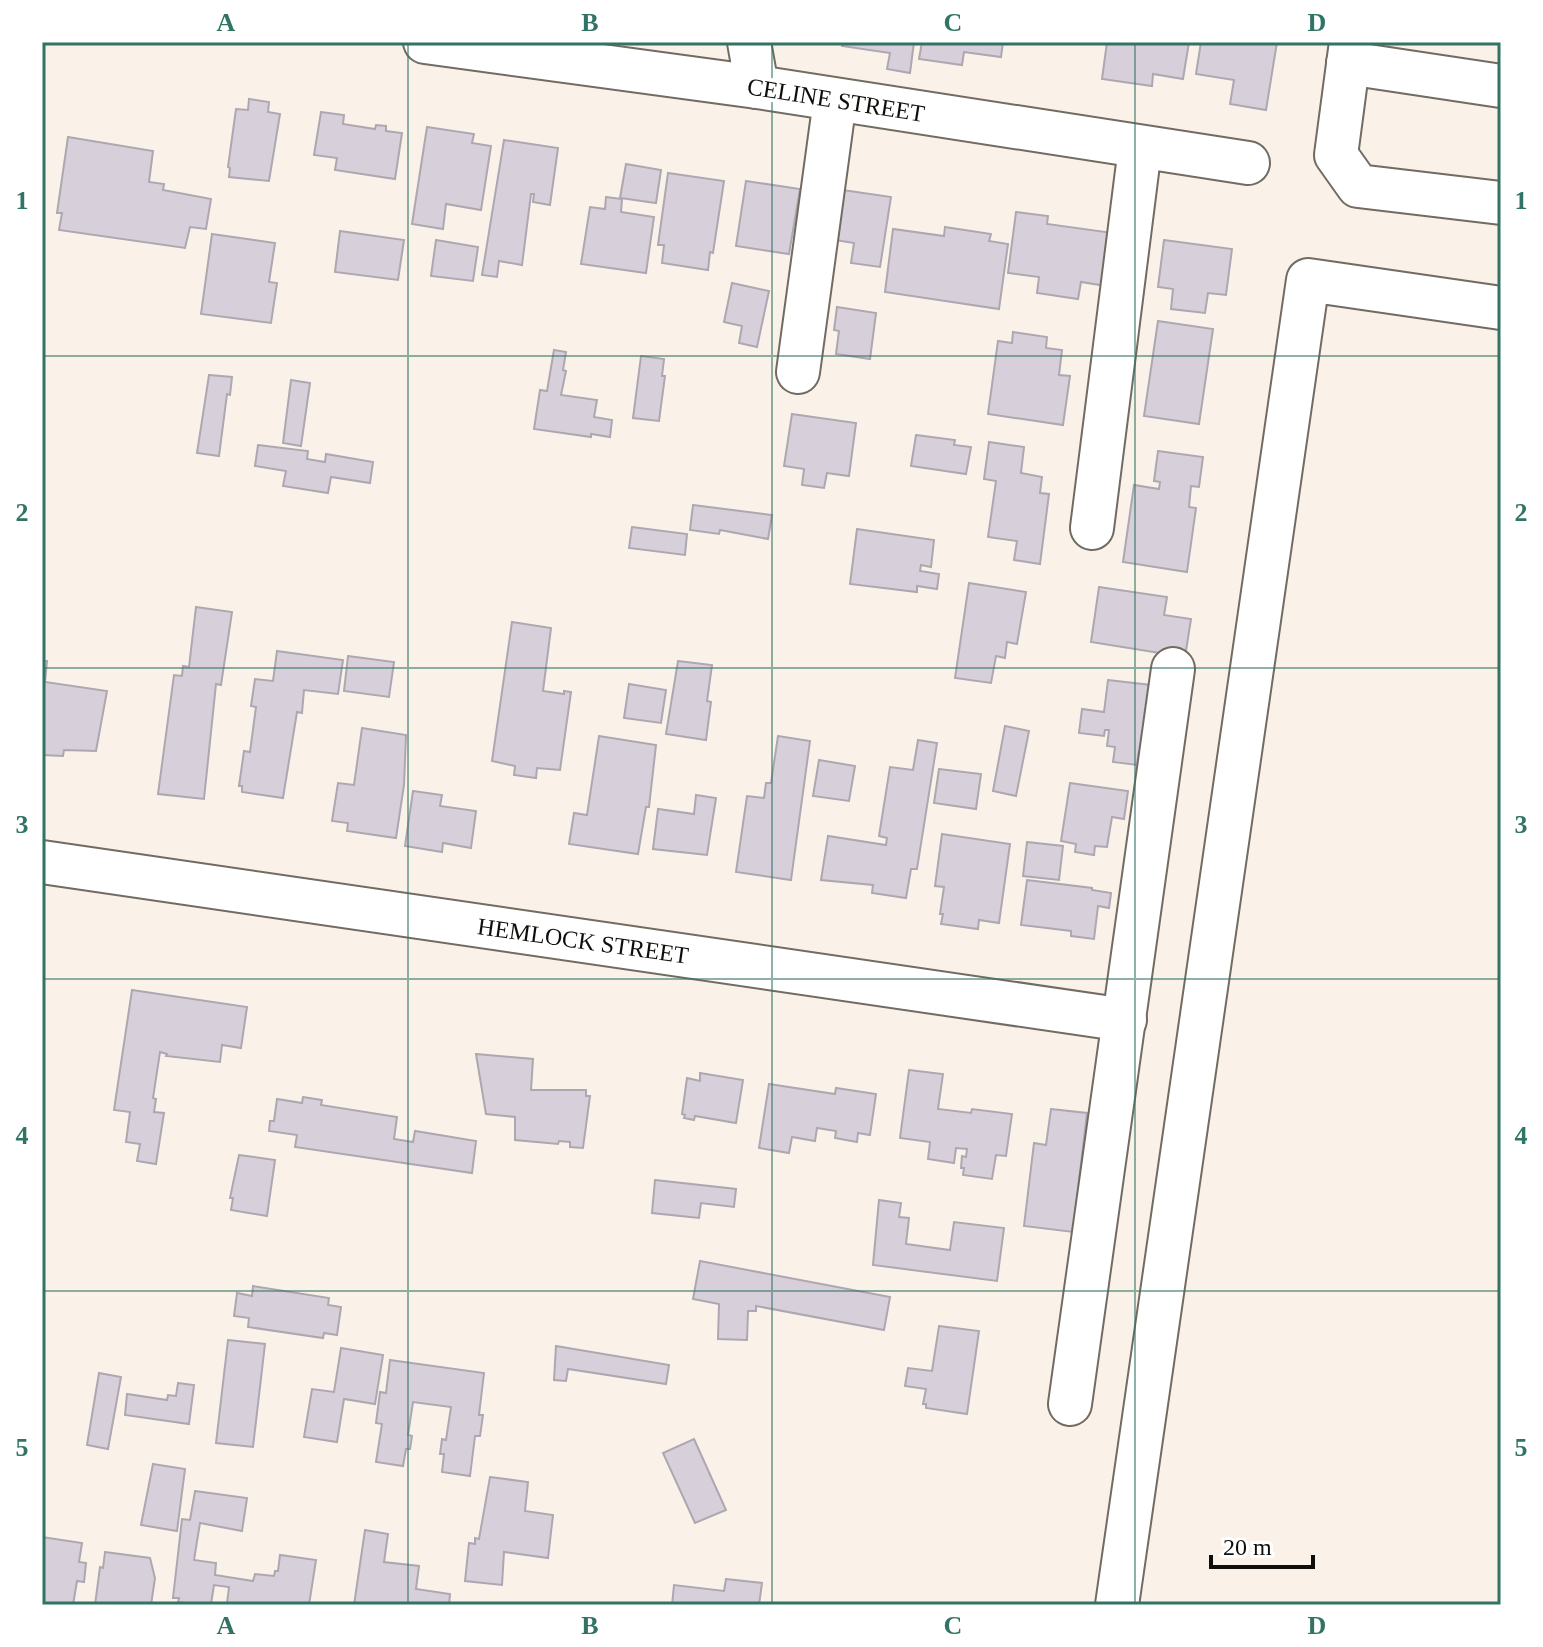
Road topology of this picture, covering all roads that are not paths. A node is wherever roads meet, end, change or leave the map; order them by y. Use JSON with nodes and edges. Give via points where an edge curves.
{"nodes":[{"id":1,"x":425,"y":42,"type":"edge"},
{"id":2,"x":749,"y":42,"type":"edge"},
{"id":3,"x":1349,"y":52,"type":"edge"},
{"id":4,"x":1501,"y":86,"type":"edge"},
{"id":5,"x":757,"y":87,"type":"junction"},
{"id":6,"x":835,"y":100,"type":"junction"},
{"id":7,"x":1140,"y":148,"type":"junction"},
{"id":8,"x":1248,"y":163,"type":"dead end"},
{"id":9,"x":1501,"y":203,"type":"edge"},
{"id":10,"x":1501,"y":308,"type":"edge"},
{"id":11,"x":798,"y":372,"type":"dead end"},
{"id":12,"x":1092,"y":528,"type":"dead end"},
{"id":13,"x":1173,"y":669,"type":"dead end"},
{"id":14,"x":42,"y":862,"type":"edge"},
{"id":15,"x":1125,"y":1020,"type":"junction"},
{"id":16,"x":1070,"y":1404,"type":"dead end"},
{"id":17,"x":1117,"y":1605,"type":"edge"}],
"edges":[{"from":1,"to":5,"type":"street","name":"CELINE STREET"},
{"from":2,"to":5,"type":"street"},
{"from":3,"to":4,"type":"street"},
{"from":3,"to":9,"type":"street","via":[[1336,155],[1358,186]]},
{"from":5,"to":6,"type":"street","name":"CELINE STREET"},
{"from":6,"to":7,"type":"street","name":"CELINE STREET"},
{"from":6,"to":11,"type":"street"},
{"from":7,"to":8,"type":"street","name":"CELINE STREET"},
{"from":7,"to":12,"type":"street"},
{"from":10,"to":17,"type":"street","via":[[1308,280]]},
{"from":13,"to":15,"type":"street"},
{"from":14,"to":15,"type":"street","name":"HEMLOCK STREET"},
{"from":15,"to":16,"type":"street"}]}
